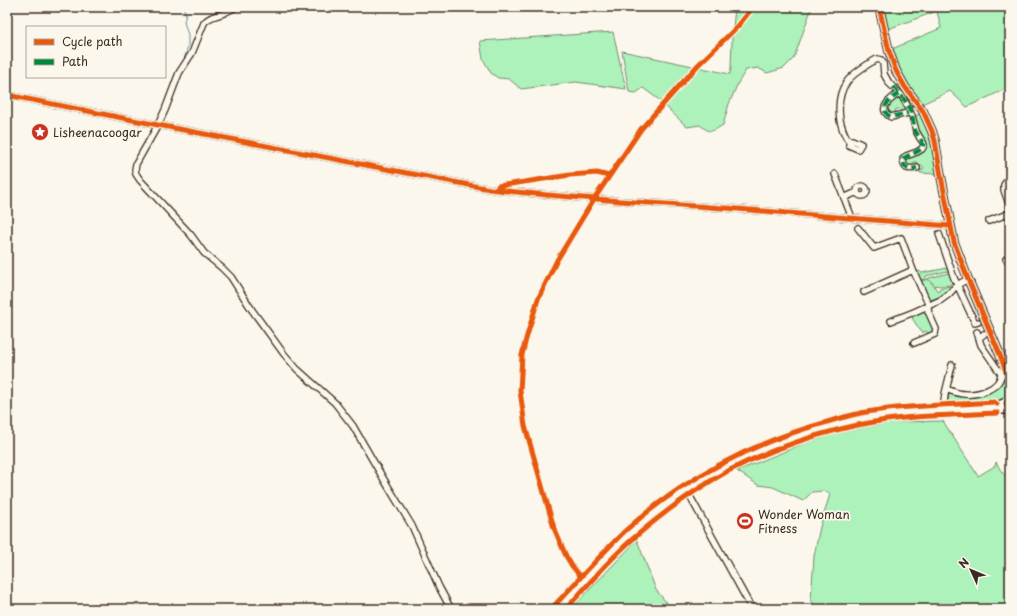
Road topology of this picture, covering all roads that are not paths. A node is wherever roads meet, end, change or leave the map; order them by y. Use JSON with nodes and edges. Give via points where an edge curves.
{"nodes":[{"id":1,"x":236,"y":7,"type":"edge"},
{"id":2,"x":879,"y":7,"type":"edge"},
{"id":3,"x":897,"y":74,"type":"junction"},
{"id":4,"x":888,"y":79,"type":"junction"},
{"id":5,"x":899,"y":93,"type":"junction"},
{"id":6,"x":7,"y":94,"type":"edge"},
{"id":7,"x":908,"y":113,"type":"dead end"},
{"id":8,"x":158,"y":125,"type":"junction"},
{"id":9,"x":850,"y":142,"type":"dead end"},
{"id":10,"x":917,"y":168,"type":"dead end"},
{"id":11,"x":835,"y":174,"type":"dead end"},
{"id":12,"x":1010,"y":176,"type":"edge"},
{"id":13,"x":857,"y":192,"type":"dead end"},
{"id":14,"x":844,"y":198,"type":"junction"},
{"id":15,"x":1009,"y":204,"type":"edge"},
{"id":16,"x":1010,"y":213,"type":"edge"},
{"id":17,"x":852,"y":218,"type":"junction"},
{"id":18,"x":989,"y":221,"type":"dead end"},
{"id":19,"x":950,"y":226,"type":"junction"},
{"id":20,"x":858,"y":228,"type":"dead end"},
{"id":21,"x":939,"y":234,"type":"dead end"},
{"id":22,"x":913,"y":270,"type":"junction"},
{"id":23,"x":968,"y":279,"type":"junction"},
{"id":24,"x":957,"y":285,"type":"junction"},
{"id":25,"x":864,"y":292,"type":"dead end"},
{"id":26,"x":929,"y":306,"type":"junction"},
{"id":27,"x":891,"y":321,"type":"dead end"},
{"id":28,"x":978,"y":322,"type":"dead end"},
{"id":29,"x":980,"y":335,"type":"dead end"},
{"id":30,"x":914,"y":343,"type":"dead end"},
{"id":31,"x":952,"y":365,"type":"dead end"},
{"id":32,"x":1010,"y":380,"type":"edge"},
{"id":33,"x":946,"y":390,"type":"junction"},
{"id":34,"x":1009,"y":397,"type":"edge"},
{"id":35,"x":989,"y":408,"type":"junction"},
{"id":36,"x":942,"y":410,"type":"junction"},
{"id":37,"x":1010,"y":411,"type":"edge"},
{"id":38,"x":687,"y":491,"type":"junction"},
{"id":39,"x":451,"y":609,"type":"edge"},
{"id":40,"x":559,"y":609,"type":"edge"},
{"id":41,"x":752,"y":609,"type":"edge"}],
"edges":[{"from":1,"to":8,"type":"street","via":[[206,20],[192,53],[179,73]]},
{"from":2,"to":3,"type":"main road"},
{"from":3,"to":4,"type":"street","via":[[890,74]]},
{"from":3,"to":19,"type":"main road","via":[[932,131]]},
{"from":4,"to":5,"type":"street"},
{"from":4,"to":9,"type":"street","via":[[884,74],[883,63],[877,60],[860,69],[844,86],[839,98],[839,112],[844,134]]},
{"from":5,"to":7,"type":"street","via":[[886,104],[885,113],[891,117]]},
{"from":5,"to":10,"type":"street","via":[[908,107],[924,145],[917,152],[906,156],[903,164],[908,169]]},
{"from":6,"to":8,"type":"street"},
{"from":8,"to":17,"type":"street","via":[[490,189]]},
{"from":8,"to":39,"type":"street","via":[[136,164],[136,174],[204,253],[231,277],[287,358],[335,403],[349,421],[412,526]]},
{"from":11,"to":14,"type":"street"},
{"from":12,"to":15,"type":"street","via":[[1004,185]]},
{"from":13,"to":14,"type":"street"},
{"from":14,"to":17,"type":"street"},
{"from":16,"to":18,"type":"street"},
{"from":17,"to":19,"type":"street"},
{"from":19,"to":23,"type":"main road"},
{"from":20,"to":22,"type":"street","via":[[874,248],[901,238]]},
{"from":21,"to":24,"type":"street"},
{"from":22,"to":25,"type":"street"},
{"from":22,"to":26,"type":"street"},
{"from":23,"to":24,"type":"street"},
{"from":23,"to":32,"type":"main road"},
{"from":24,"to":26,"type":"street","via":[[945,298]]},
{"from":24,"to":28,"type":"street","via":[[975,323]]},
{"from":26,"to":27,"type":"street"},
{"from":26,"to":30,"type":"street","via":[[928,311],[936,329],[934,334]]},
{"from":29,"to":33,"type":"street","via":[[981,345],[1001,374],[999,382],[995,387],[974,394]]},
{"from":31,"to":33,"type":"street"},
{"from":32,"to":34,"type":"main road"},
{"from":33,"to":36,"type":"street"},
{"from":34,"to":35,"type":"main road"},
{"from":34,"to":37,"type":"main road","via":[[1006,406]]},
{"from":35,"to":36,"type":"main road"},
{"from":35,"to":37,"type":"main road"},
{"from":36,"to":38,"type":"main road","via":[[881,415],[791,438],[748,456]]},
{"from":38,"to":40,"type":"main road","via":[[631,533]]},
{"from":38,"to":41,"type":"street"}]}
